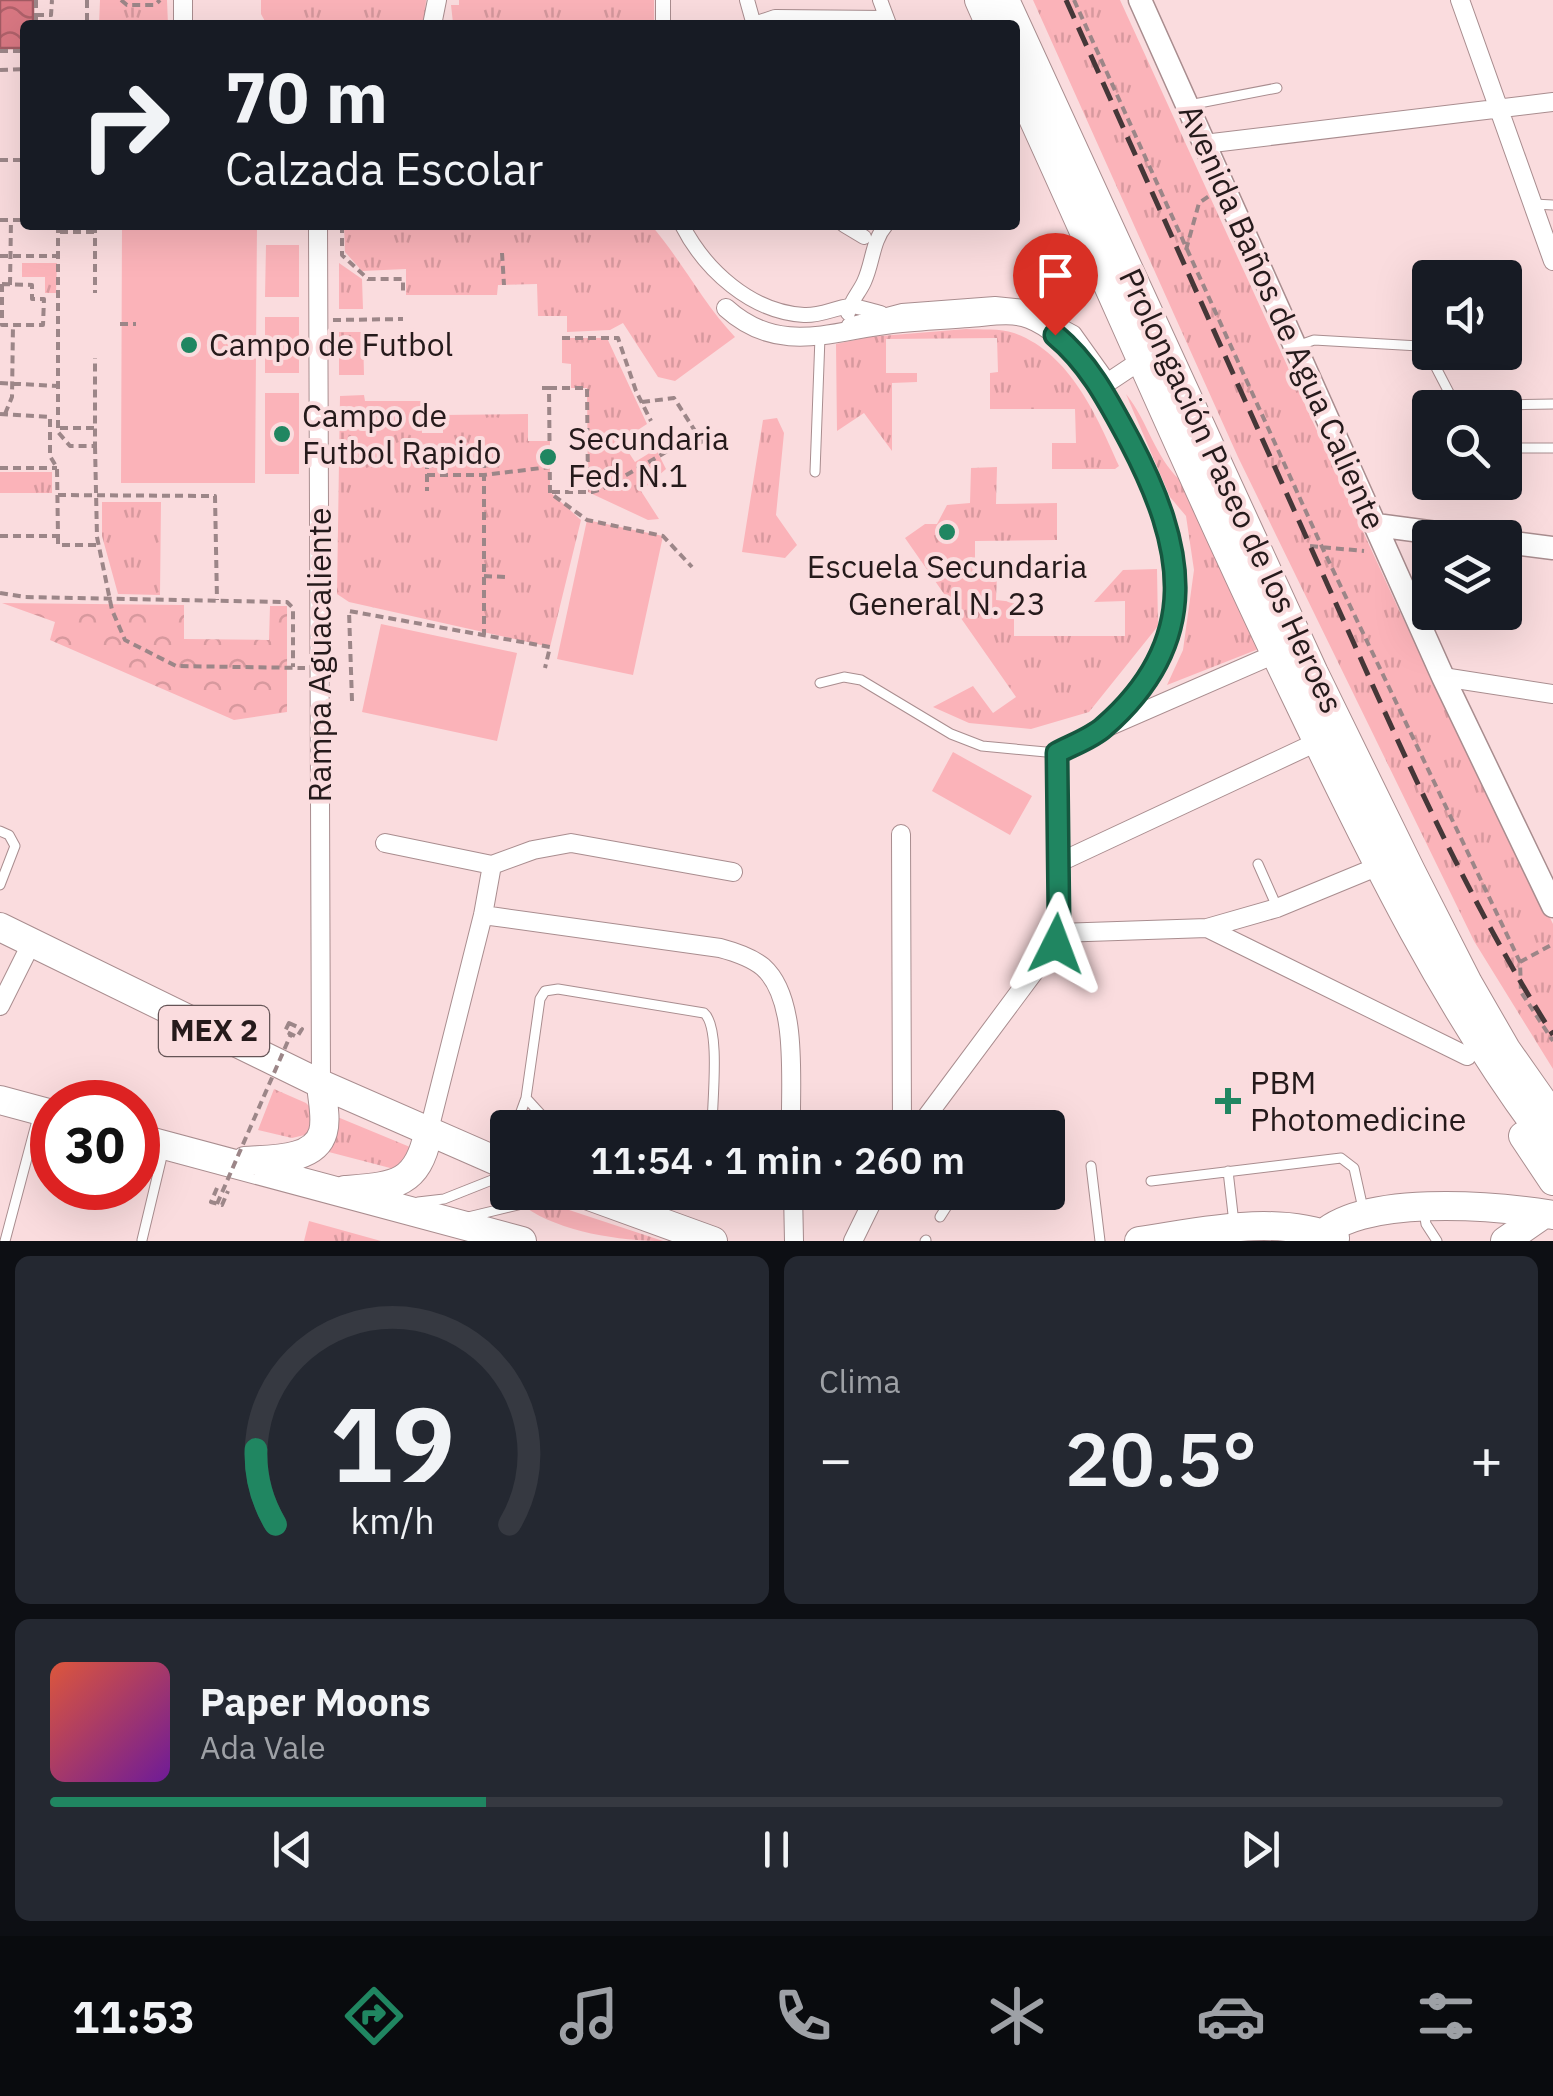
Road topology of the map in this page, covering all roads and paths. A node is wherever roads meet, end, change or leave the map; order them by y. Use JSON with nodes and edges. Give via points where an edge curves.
{"nodes":[{"id":1,"x":36,"y":0,"type":"edge"},
{"id":2,"x":52,"y":0,"type":"edge"},
{"id":3,"x":122,"y":0,"type":"edge"},
{"id":4,"x":160,"y":0,"type":"edge"},
{"id":5,"x":1074,"y":0,"type":"edge"},
{"id":6,"x":1140,"y":0,"type":"edge"},
{"id":7,"x":1460,"y":0,"type":"edge"},
{"id":8,"x":36,"y":15,"type":"junction"},
{"id":9,"x":36,"y":20,"type":"edge"},
{"id":10,"x":766,"y":20,"type":"edge"},
{"id":11,"x":843,"y":20,"type":"edge"},
{"id":12,"x":1020,"y":33,"type":"edge"},
{"id":13,"x":1277,"y":88,"type":"dead end"},
{"id":14,"x":1020,"y":90,"type":"edge"},
{"id":15,"x":1553,"y":102,"type":"edge"},
{"id":16,"x":1186,"y":105,"type":"junction"},
{"id":17,"x":1499,"y":108,"type":"junction"},
{"id":18,"x":1204,"y":144,"type":"junction"},
{"id":19,"x":1223,"y":186,"type":"junction"},
{"id":20,"x":1532,"y":204,"type":"junction"},
{"id":21,"x":1553,"y":206,"type":"edge"},
{"id":22,"x":0,"y":220,"type":"edge"},
{"id":23,"x":11,"y":220,"type":"junction"},
{"id":24,"x":20,"y":220,"type":"edge"},
{"id":25,"x":59,"y":230,"type":"edge"},
{"id":26,"x":93,"y":230,"type":"edge"},
{"id":27,"x":318,"y":230,"type":"edge"},
{"id":28,"x":342,"y":230,"type":"edge"},
{"id":29,"x":686,"y":230,"type":"edge"},
{"id":30,"x":876,"y":233,"type":"edge"},
{"id":31,"x":1186,"y":250,"type":"junction"},
{"id":32,"x":502,"y":253,"type":"dead end"},
{"id":33,"x":0,"y":256,"type":"edge"},
{"id":34,"x":11,"y":256,"type":"junction"},
{"id":35,"x":58,"y":256,"type":"junction"},
{"id":36,"x":1553,"y":261,"type":"edge"},
{"id":37,"x":10,"y":284,"type":"junction"},
{"id":38,"x":504,"y":285,"type":"dead end"},
{"id":39,"x":95,"y":293,"type":"dead end"},
{"id":40,"x":403,"y":295,"type":"dead end"},
{"id":41,"x":849,"y":306,"type":"junction"},
{"id":42,"x":726,"y":308,"type":"dead end"},
{"id":43,"x":886,"y":314,"type":"junction"},
{"id":44,"x":330,"y":320,"type":"dead end"},
{"id":45,"x":403,"y":320,"type":"dead end"},
{"id":46,"x":1,"y":324,"type":"edge"},
{"id":47,"x":13,"y":324,"type":"junction"},
{"id":48,"x":120,"y":324,"type":"dead end"},
{"id":49,"x":136,"y":324,"type":"dead end"},
{"id":50,"x":44,"y":325,"type":"junction"},
{"id":51,"x":58,"y":325,"type":"junction"},
{"id":52,"x":848,"y":329,"type":"junction"},
{"id":53,"x":820,"y":337,"type":"junction"},
{"id":54,"x":562,"y":338,"type":"dead end"},
{"id":55,"x":1298,"y":346,"type":"junction"},
{"id":56,"x":94,"y":358,"type":"dead end"},
{"id":57,"x":1140,"y":361,"type":"junction"},
{"id":58,"x":0,"y":384,"type":"edge"},
{"id":59,"x":12,"y":385,"type":"junction"},
{"id":60,"x":1106,"y":385,"type":"junction"},
{"id":61,"x":58,"y":386,"type":"junction"},
{"id":62,"x":542,"y":388,"type":"dead end"},
{"id":63,"x":549,"y":388,"type":"junction"},
{"id":64,"x":1447,"y":390,"type":"edge"},
{"id":65,"x":642,"y":402,"type":"junction"},
{"id":66,"x":1553,"y":404,"type":"edge"},
{"id":67,"x":1522,"y":405,"type":"edge"},
{"id":68,"x":3,"y":414,"type":"edge"},
{"id":69,"x":651,"y":421,"type":"dead end"},
{"id":70,"x":60,"y":428,"type":"dead end"},
{"id":71,"x":92,"y":428,"type":"junction"},
{"id":72,"x":697,"y":434,"type":"junction"},
{"id":73,"x":94,"y":446,"type":"junction"},
{"id":74,"x":704,"y":446,"type":"dead end"},
{"id":75,"x":1522,"y":448,"type":"edge"},
{"id":76,"x":1553,"y":448,"type":"edge"},
{"id":77,"x":484,"y":460,"type":"dead end"},
{"id":78,"x":426,"y":462,"type":"dead end"},
{"id":79,"x":550,"y":467,"type":"junction"},
{"id":80,"x":0,"y":468,"type":"edge"},
{"id":81,"x":57,"y":468,"type":"junction"},
{"id":82,"x":815,"y":472,"type":"dead end"},
{"id":83,"x":427,"y":475,"type":"junction"},
{"id":84,"x":484,"y":475,"type":"junction"},
{"id":85,"x":427,"y":491,"type":"dead end"},
{"id":86,"x":550,"y":492,"type":"junction"},
{"id":87,"x":588,"y":492,"type":"junction"},
{"id":88,"x":58,"y":495,"type":"junction"},
{"id":89,"x":96,"y":496,"type":"junction"},
{"id":90,"x":1376,"y":525,"type":"junction"},
{"id":91,"x":1412,"y":530,"type":"edge"},
{"id":92,"x":0,"y":536,"type":"edge"},
{"id":93,"x":58,"y":536,"type":"junction"},
{"id":94,"x":1522,"y":544,"type":"edge"},
{"id":95,"x":99,"y":545,"type":"junction"},
{"id":96,"x":1310,"y":546,"type":"dead end"},
{"id":97,"x":1322,"y":547,"type":"junction"},
{"id":98,"x":1553,"y":548,"type":"edge"},
{"id":99,"x":1388,"y":553,"type":"junction"},
{"id":100,"x":692,"y":567,"type":"dead end"},
{"id":101,"x":484,"y":576,"type":"junction"},
{"id":102,"x":504,"y":577,"type":"dead end"},
{"id":103,"x":0,"y":592,"type":"edge"},
{"id":104,"x":109,"y":598,"type":"junction"},
{"id":105,"x":217,"y":600,"type":"junction"},
{"id":106,"x":484,"y":634,"type":"junction"},
{"id":107,"x":1275,"y":654,"type":"junction"},
{"id":108,"x":293,"y":668,"type":"junction"},
{"id":109,"x":310,"y":668,"type":"dead end"},
{"id":110,"x":545,"y":668,"type":"dead end"},
{"id":111,"x":1442,"y":677,"type":"junction"},
{"id":112,"x":820,"y":683,"type":"dead end"},
{"id":113,"x":1553,"y":694,"type":"edge"},
{"id":114,"x":352,"y":701,"type":"dead end"},
{"id":115,"x":1103,"y":729,"type":"junction"},
{"id":116,"x":1317,"y":742,"type":"junction"},
{"id":117,"x":1057,"y":753,"type":"junction"},
{"id":118,"x":0,"y":831,"type":"edge"},
{"id":119,"x":901,"y":834,"type":"dead end"},
{"id":120,"x":385,"y":842,"type":"dead end"},
{"id":121,"x":1058,"y":862,"type":"junction"},
{"id":122,"x":1258,"y":864,"type":"dead end"},
{"id":123,"x":492,"y":865,"type":"junction"},
{"id":124,"x":1379,"y":866,"type":"junction"},
{"id":125,"x":1411,"y":871,"type":"junction"},
{"id":126,"x":732,"y":872,"type":"dead end"},
{"id":127,"x":0,"y":885,"type":"edge"},
{"id":128,"x":1553,"y":906,"type":"edge"},
{"id":129,"x":1278,"y":908,"type":"junction"},
{"id":130,"x":482,"y":915,"type":"junction"},
{"id":131,"x":1403,"y":916,"type":"junction"},
{"id":132,"x":0,"y":927,"type":"edge"},
{"id":133,"x":1207,"y":928,"type":"junction"},
{"id":134,"x":1058,"y":934,"type":"junction"},
{"id":135,"x":32,"y":942,"type":"junction"},
{"id":136,"x":1553,"y":944,"type":"edge"},
{"id":137,"x":1520,"y":962,"type":"junction"},
{"id":138,"x":0,"y":1006,"type":"edge"},
{"id":139,"x":291,"y":1034,"type":"dead end"},
{"id":140,"x":1553,"y":1041,"type":"edge"},
{"id":141,"x":1467,"y":1056,"type":"junction"},
{"id":142,"x":321,"y":1084,"type":"junction"},
{"id":143,"x":1553,"y":1087,"type":"edge"},
{"id":144,"x":526,"y":1098,"type":"junction"},
{"id":145,"x":1,"y":1106,"type":"edge"},
{"id":146,"x":30,"y":1110,"type":"edge"},
{"id":147,"x":522,"y":1110,"type":"edge"},
{"id":148,"x":535,"y":1110,"type":"edge"},
{"id":149,"x":712,"y":1110,"type":"edge"},
{"id":150,"x":790,"y":1110,"type":"edge"},
{"id":151,"x":902,"y":1110,"type":"edge"},
{"id":152,"x":932,"y":1110,"type":"edge"},
{"id":153,"x":1553,"y":1116,"type":"edge"},
{"id":154,"x":428,"y":1134,"type":"junction"},
{"id":155,"x":160,"y":1145,"type":"edge"},
{"id":156,"x":165,"y":1146,"type":"junction"},
{"id":157,"x":1553,"y":1149,"type":"edge"},
{"id":158,"x":490,"y":1158,"type":"edge"},
{"id":159,"x":30,"y":1162,"type":"edge"},
{"id":160,"x":1092,"y":1166,"type":"dead end"},
{"id":161,"x":490,"y":1171,"type":"edge"},
{"id":162,"x":1228,"y":1172,"type":"junction"},
{"id":163,"x":220,"y":1175,"type":"junction"},
{"id":164,"x":1151,"y":1181,"type":"dead end"},
{"id":165,"x":1553,"y":1181,"type":"edge"},
{"id":166,"x":329,"y":1191,"type":"junction"},
{"id":167,"x":228,"y":1192,"type":"dead end"},
{"id":168,"x":217,"y":1204,"type":"junction"},
{"id":169,"x":386,"y":1206,"type":"junction"},
{"id":170,"x":1423,"y":1208,"type":"junction"},
{"id":171,"x":492,"y":1210,"type":"edge"},
{"id":172,"x":627,"y":1210,"type":"edge"},
{"id":173,"x":661,"y":1210,"type":"edge"},
{"id":174,"x":793,"y":1210,"type":"edge"},
{"id":175,"x":868,"y":1210,"type":"edge"},
{"id":176,"x":944,"y":1210,"type":"edge"},
{"id":177,"x":1549,"y":1214,"type":"edge"},
{"id":178,"x":1364,"y":1216,"type":"junction"},
{"id":179,"x":940,"y":1217,"type":"dead end"},
{"id":180,"x":660,"y":1222,"type":"junction"},
{"id":181,"x":1234,"y":1229,"type":"junction"},
{"id":182,"x":448,"y":1232,"type":"edge"},
{"id":183,"x":1327,"y":1238,"type":"edge"},
{"id":184,"x":142,"y":1240,"type":"edge"},
{"id":185,"x":5,"y":1241,"type":"edge"},
{"id":186,"x":522,"y":1241,"type":"edge"},
{"id":187,"x":713,"y":1241,"type":"edge"},
{"id":188,"x":794,"y":1241,"type":"edge"},
{"id":189,"x":852,"y":1241,"type":"edge"},
{"id":190,"x":1100,"y":1241,"type":"edge"},
{"id":191,"x":1139,"y":1241,"type":"edge"},
{"id":192,"x":1437,"y":1241,"type":"edge"},
{"id":193,"x":1505,"y":1241,"type":"edge"}],
"edges":[{"from":1,"to":8,"type":"path"},
{"from":2,"to":8,"type":"path","via":[[51,15]]},
{"from":3,"to":4,"type":"path"},
{"from":5,"to":31,"type":"path"},
{"from":6,"to":16,"type":"street","name":"Avenida Baños de Agua Caliente"},
{"from":7,"to":17,"type":"street"},
{"from":8,"to":9,"type":"path"},
{"from":10,"to":11,"type":"street"},
{"from":12,"to":125,"type":"main road","name":"Prolongación Paseo de los Heroes"},
{"from":13,"to":16,"type":"lane"},
{"from":14,"to":57,"type":"main road"},
{"from":15,"to":17,"type":"street"},
{"from":16,"to":18,"type":"street","name":"Avenida Baños de Agua Caliente"},
{"from":17,"to":18,"type":"street"},
{"from":17,"to":20,"type":"street"},
{"from":18,"to":19,"type":"street","name":"Avenida Baños de Agua Caliente"},
{"from":19,"to":31,"type":"path","via":[[1199,203]]},
{"from":19,"to":55,"type":"street","name":"Avenida Baños de Agua Caliente"},
{"from":20,"to":21,"type":"lane"},
{"from":20,"to":36,"type":"street"},
{"from":22,"to":23,"type":"path"},
{"from":23,"to":24,"type":"path"},
{"from":23,"to":34,"type":"path"},
{"from":25,"to":35,"type":"path"},
{"from":26,"to":39,"type":"path"},
{"from":27,"to":142,"type":"street","name":"Rampa Aguacaliente"},
{"from":28,"to":40,"type":"path","via":[[342,255],[368,279],[403,279]]},
{"from":29,"to":41,"type":"street","via":[[711,265],[757,302],[802,315]]},
{"from":30,"to":41,"type":"street","via":[[864,281]]},
{"from":31,"to":97,"type":"path"},
{"from":32,"to":38,"type":"path"},
{"from":33,"to":34,"type":"path"},
{"from":34,"to":35,"type":"path"},
{"from":34,"to":37,"type":"path"},
{"from":35,"to":51,"type":"path"},
{"from":37,"to":46,"type":"path","via":[[2,284]]},
{"from":37,"to":50,"type":"path","via":[[32,285],[32,299],[44,299]]},
{"from":41,"to":43,"type":"street"},
{"from":41,"to":52,"type":"street"},
{"from":42,"to":53,"type":"street","via":[[774,333]]},
{"from":43,"to":52,"type":"street"},
{"from":43,"to":60,"type":"street","via":[[995,304],[1025,308],[1074,333]]},
{"from":44,"to":45,"type":"path"},
{"from":46,"to":47,"type":"path"},
{"from":47,"to":50,"type":"path"},
{"from":47,"to":59,"type":"path"},
{"from":48,"to":49,"type":"path"},
{"from":50,"to":51,"type":"path"},
{"from":51,"to":61,"type":"path"},
{"from":52,"to":53,"type":"street"},
{"from":52,"to":60,"type":"street","via":[[1028,318]]},
{"from":53,"to":82,"type":"lane"},
{"from":54,"to":65,"type":"path","via":[[618,338]]},
{"from":55,"to":64,"type":"lane","via":[[1314,340],[1420,346]]},
{"from":55,"to":90,"type":"street","name":"Avenida Baños de Agua Caliente"},
{"from":56,"to":71,"type":"path"},
{"from":57,"to":60,"type":"street"},
{"from":57,"to":107,"type":"main road"},
{"from":58,"to":59,"type":"path"},
{"from":59,"to":61,"type":"path"},
{"from":59,"to":68,"type":"path"},
{"from":60,"to":115,"type":"street","via":[[1160,507],[1177,574],[1175,608],[1158,660]]},
{"from":61,"to":73,"type":"path","via":[[58,434],[70,446]]},
{"from":62,"to":63,"type":"path"},
{"from":63,"to":79,"type":"path"},
{"from":63,"to":87,"type":"path","via":[[587,388]]},
{"from":65,"to":69,"type":"path"},
{"from":65,"to":72,"type":"path","via":[[674,398]]},
{"from":66,"to":67,"type":"lane"},
{"from":68,"to":81,"type":"path","via":[[50,417],[50,456]]},
{"from":70,"to":71,"type":"path"},
{"from":71,"to":73,"type":"path"},
{"from":72,"to":74,"type":"path"},
{"from":72,"to":87,"type":"path"},
{"from":73,"to":89,"type":"path"},
{"from":75,"to":76,"type":"lane"},
{"from":77,"to":84,"type":"path"},
{"from":78,"to":83,"type":"path"},
{"from":79,"to":84,"type":"path"},
{"from":79,"to":86,"type":"path"},
{"from":80,"to":81,"type":"path"},
{"from":81,"to":88,"type":"path"},
{"from":83,"to":84,"type":"path"},
{"from":83,"to":85,"type":"path"},
{"from":84,"to":101,"type":"path"},
{"from":86,"to":87,"type":"path"},
{"from":86,"to":100,"type":"path","via":[[587,520],[663,536]]},
{"from":88,"to":89,"type":"path"},
{"from":88,"to":93,"type":"path"},
{"from":89,"to":95,"type":"path"},
{"from":89,"to":105,"type":"path","via":[[217,498]]},
{"from":90,"to":91,"type":"street"},
{"from":90,"to":99,"type":"street","name":"Avenida Baños de Agua Caliente"},
{"from":92,"to":93,"type":"path"},
{"from":93,"to":95,"type":"path","via":[[58,545]]},
{"from":94,"to":98,"type":"street"},
{"from":95,"to":104,"type":"path"},
{"from":96,"to":97,"type":"path"},
{"from":97,"to":99,"type":"path"},
{"from":97,"to":137,"type":"path"},
{"from":99,"to":111,"type":"street","name":"Avenida Baños de Agua Caliente"},
{"from":101,"to":102,"type":"path"},
{"from":101,"to":106,"type":"path"},
{"from":103,"to":104,"type":"path"},
{"from":104,"to":105,"type":"path"},
{"from":104,"to":108,"type":"path","via":[[125,640],[170,664]]},
{"from":105,"to":108,"type":"path","via":[[291,604]]},
{"from":106,"to":110,"type":"path","via":[[550,647]]},
{"from":106,"to":114,"type":"path","via":[[349,612]]},
{"from":107,"to":115,"type":"street"},
{"from":107,"to":116,"type":"main road"},
{"from":108,"to":109,"type":"path"},
{"from":111,"to":113,"type":"street"},
{"from":111,"to":128,"type":"street","name":"Avenida Baños de Agua Caliente"},
{"from":112,"to":117,"type":"lane","via":[[844,676],[861,680],[982,746]]},
{"from":115,"to":117,"type":"street"},
{"from":116,"to":121,"type":"street"},
{"from":116,"to":124,"type":"main road"},
{"from":117,"to":121,"type":"street"},
{"from":118,"to":127,"type":"lane","via":[[15,846]]},
{"from":119,"to":151,"type":"street"},
{"from":120,"to":123,"type":"street"},
{"from":121,"to":134,"type":"street"},
{"from":122,"to":129,"type":"lane"},
{"from":123,"to":126,"type":"street","via":[[571,843]]},
{"from":123,"to":130,"type":"street"},
{"from":124,"to":129,"type":"street"},
{"from":124,"to":131,"type":"main road"},
{"from":125,"to":143,"type":"main road"},
{"from":125,"to":153,"type":"main road","via":[[1468,984]]},
{"from":129,"to":133,"type":"street"},
{"from":130,"to":150,"type":"street","via":[[720,948],[752,960],[779,989],[788,1021]]},
{"from":130,"to":154,"type":"street"},
{"from":131,"to":141,"type":"main road","via":[[1434,997]]},
{"from":131,"to":157,"type":"main road","via":[[1508,1091]]},
{"from":132,"to":135,"type":"main road","number":"MEX 2"},
{"from":133,"to":134,"type":"street"},
{"from":133,"to":141,"type":"street"},
{"from":134,"to":152,"type":"street","via":[[1048,957]]},
{"from":135,"to":138,"type":"street"},
{"from":135,"to":142,"type":"main road","number":"MEX 2"},
{"from":136,"to":137,"type":"path"},
{"from":137,"to":140,"type":"path","via":[[1521,992]]},
{"from":139,"to":168,"type":"path","bridge":true},
{"from":141,"to":165,"type":"main road"},
{"from":142,"to":154,"type":"main road","number":"MEX 2"},
{"from":142,"to":163,"type":"main road","via":[[318,1142],[302,1154]]},
{"from":144,"to":147,"type":"lane"},
{"from":144,"to":148,"type":"lane"},
{"from":144,"to":149,"type":"lane","via":[[540,999],[558,989],[704,1013],[713,1034]]},
{"from":145,"to":146,"type":"main road"},
{"from":154,"to":158,"type":"main road","number":"MEX 2"},
{"from":154,"to":166,"type":"main road","via":[[415,1172],[400,1181]]},
{"from":155,"to":156,"type":"main road"},
{"from":156,"to":163,"type":"main road"},
{"from":156,"to":184,"type":"lane"},
{"from":159,"to":185,"type":"lane"},
{"from":160,"to":190,"type":"lane"},
{"from":161,"to":169,"type":"lane","via":[[444,1199]]},
{"from":162,"to":164,"type":"lane"},
{"from":162,"to":178,"type":"lane","via":[[1341,1158],[1354,1168]]},
{"from":162,"to":181,"type":"lane"},
{"from":163,"to":166,"type":"main road"},
{"from":163,"to":168,"type":"path","via":[[211,1202]]},
{"from":166,"to":169,"type":"main road"},
{"from":167,"to":168,"type":"path","via":[[222,1206]]},
{"from":169,"to":182,"type":"main road"},
{"from":170,"to":177,"type":"main road"},
{"from":170,"to":178,"type":"main road"},
{"from":170,"to":192,"type":"lane"},
{"from":171,"to":182,"type":"lane"},
{"from":172,"to":180,"type":"main road"},
{"from":173,"to":180,"type":"lane"},
{"from":174,"to":188,"type":"street"},
{"from":175,"to":189,"type":"street"},
{"from":176,"to":179,"type":"lane"},
{"from":177,"to":193,"type":"main road"},
{"from":178,"to":183,"type":"main road"},
{"from":180,"to":187,"type":"main road"},
{"from":181,"to":183,"type":"main road"},
{"from":181,"to":191,"type":"main road"},
{"from":182,"to":186,"type":"main road"}]}
